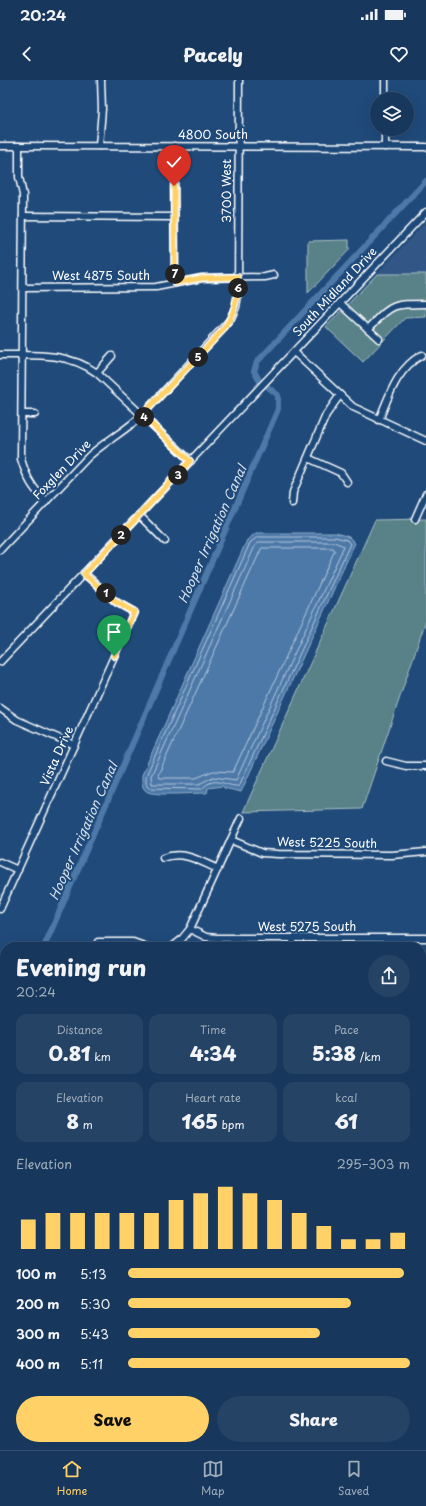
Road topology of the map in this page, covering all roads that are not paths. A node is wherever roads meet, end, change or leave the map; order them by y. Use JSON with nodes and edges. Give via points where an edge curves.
{"nodes":[{"id":1,"x":100,"y":80,"type":"edge"},
{"id":2,"x":239,"y":80,"type":"edge"},
{"id":3,"x":385,"y":80,"type":"edge"},
{"id":4,"x":385,"y":92,"type":"edge"},
{"id":5,"x":385,"y":136,"type":"edge"},
{"id":6,"x":0,"y":146,"type":"edge"},
{"id":7,"x":19,"y":146,"type":"junction"},
{"id":8,"x":99,"y":146,"type":"junction"},
{"id":9,"x":174,"y":146,"type":"junction"},
{"id":10,"x":239,"y":146,"type":"junction"},
{"id":11,"x":385,"y":147,"type":"junction"},
{"id":12,"x":426,"y":147,"type":"edge"},
{"id":13,"x":426,"y":212,"type":"edge"},
{"id":14,"x":23,"y":216,"type":"junction"},
{"id":15,"x":174,"y":217,"type":"junction"},
{"id":16,"x":274,"y":275,"type":"dead end"},
{"id":17,"x":238,"y":277,"type":"junction"},
{"id":18,"x":175,"y":283,"type":"junction"},
{"id":19,"x":23,"y":288,"type":"junction"},
{"id":20,"x":340,"y":303,"type":"junction"},
{"id":21,"x":426,"y":304,"type":"edge"},
{"id":22,"x":368,"y":329,"type":"junction"},
{"id":23,"x":380,"y":339,"type":"dead end"},
{"id":24,"x":294,"y":352,"type":"junction"},
{"id":25,"x":0,"y":354,"type":"edge"},
{"id":26,"x":22,"y":355,"type":"junction"},
{"id":27,"x":422,"y":355,"type":"dead end"},
{"id":28,"x":112,"y":356,"type":"dead end"},
{"id":29,"x":98,"y":373,"type":"junction"},
{"id":30,"x":340,"y":396,"type":"junction"},
{"id":31,"x":22,"y":414,"type":"junction"},
{"id":32,"x":35,"y":414,"type":"dead end"},
{"id":33,"x":142,"y":415,"type":"junction"},
{"id":34,"x":379,"y":420,"type":"junction"},
{"id":35,"x":426,"y":441,"type":"edge"},
{"id":36,"x":308,"y":458,"type":"junction"},
{"id":37,"x":190,"y":461,"type":"junction"},
{"id":38,"x":347,"y":482,"type":"dead end"},
{"id":39,"x":426,"y":494,"type":"edge"},
{"id":40,"x":46,"y":502,"type":"junction"},
{"id":41,"x":292,"y":503,"type":"dead end"},
{"id":42,"x":139,"y":515,"type":"junction"},
{"id":43,"x":415,"y":520,"type":"dead end"},
{"id":44,"x":165,"y":541,"type":"dead end"},
{"id":45,"x":0,"y":550,"type":"edge"},
{"id":46,"x":84,"y":574,"type":"junction"},
{"id":47,"x":0,"y":662,"type":"edge"},
{"id":48,"x":0,"y":708,"type":"edge"},
{"id":49,"x":74,"y":745,"type":"junction"},
{"id":50,"x":386,"y":762,"type":"dead end"},
{"id":51,"x":426,"y":766,"type":"edge"},
{"id":52,"x":241,"y":818,"type":"dead end"},
{"id":53,"x":231,"y":840,"type":"junction"},
{"id":54,"x":426,"y":852,"type":"edge"},
{"id":55,"x":163,"y":858,"type":"dead end"},
{"id":56,"x":0,"y":862,"type":"edge"},
{"id":57,"x":218,"y":869,"type":"junction"},
{"id":58,"x":18,"y":870,"type":"junction"},
{"id":59,"x":0,"y":908,"type":"edge"},
{"id":60,"x":190,"y":929,"type":"junction"},
{"id":61,"x":293,"y":938,"type":"junction"},
{"id":62,"x":426,"y":938,"type":"edge"},
{"id":63,"x":98,"y":942,"type":"dead end"},
{"id":64,"x":133,"y":942,"type":"edge"},
{"id":65,"x":178,"y":942,"type":"edge"},
{"id":66,"x":293,"y":942,"type":"edge"}],
"edges":[{"from":1,"to":8,"type":"street","via":[[102,109]]},
{"from":2,"to":10,"type":"street","name":"3700 West"},
{"from":3,"to":4,"type":"street"},
{"from":5,"to":11,"type":"street"},
{"from":6,"to":7,"type":"street","name":"4800 South"},
{"from":7,"to":8,"type":"street","name":"4800 South"},
{"from":7,"to":14,"type":"street"},
{"from":8,"to":9,"type":"street","name":"4800 South"},
{"from":9,"to":10,"type":"street","name":"4800 South"},
{"from":9,"to":15,"type":"street"},
{"from":10,"to":11,"type":"street","name":"4800 South"},
{"from":10,"to":17,"type":"street","name":"3700 West"},
{"from":11,"to":12,"type":"street","name":"4800 South"},
{"from":13,"to":20,"type":"street","name":"South Midland Drive"},
{"from":14,"to":15,"type":"street"},
{"from":14,"to":19,"type":"street"},
{"from":15,"to":18,"type":"street"},
{"from":16,"to":17,"type":"street","name":"West 4875 South"},
{"from":17,"to":18,"type":"street","name":"West 4875 South","via":[[202,278]]},
{"from":17,"to":33,"type":"street","name":"Foxglen Drive","via":[[236,307],[230,320]]},
{"from":18,"to":19,"type":"street","name":"West 4875 South","via":[[156,287]]},
{"from":19,"to":26,"type":"street"},
{"from":20,"to":22,"type":"street"},
{"from":20,"to":24,"type":"street","name":"South Midland Drive"},
{"from":21,"to":22,"type":"street","via":[[396,305]]},
{"from":22,"to":23,"type":"street"},
{"from":24,"to":30,"type":"street"},
{"from":24,"to":37,"type":"street","name":"South Midland Drive"},
{"from":25,"to":26,"type":"street"},
{"from":26,"to":29,"type":"street","via":[[62,357],[86,365]]},
{"from":26,"to":31,"type":"street"},
{"from":27,"to":34,"type":"street","via":[[412,361],[396,381]]},
{"from":28,"to":29,"type":"street"},
{"from":29,"to":33,"type":"street"},
{"from":30,"to":34,"type":"street","via":[[353,407]]},
{"from":30,"to":36,"type":"street","via":[[326,415]]},
{"from":31,"to":32,"type":"street"},
{"from":31,"to":40,"type":"street","via":[[21,459],[32,488]]},
{"from":33,"to":37,"type":"street"},
{"from":33,"to":40,"type":"street","name":"Foxglen Drive","via":[[127,430],[98,448]]},
{"from":34,"to":35,"type":"street"},
{"from":36,"to":38,"type":"street","via":[[341,473]]},
{"from":36,"to":41,"type":"street","via":[[293,492]]},
{"from":37,"to":42,"type":"street","name":"South Midland Drive"},
{"from":39,"to":43,"type":"street"},
{"from":40,"to":45,"type":"street","name":"Foxglen Drive"},
{"from":42,"to":44,"type":"street"},
{"from":42,"to":46,"type":"street","name":"South Midland Drive"},
{"from":46,"to":47,"type":"street","name":"South Midland Drive"},
{"from":46,"to":49,"type":"street","name":"Vista Drive","via":[[116,602],[134,612]]},
{"from":48,"to":49,"type":"street","via":[[17,720]]},
{"from":49,"to":58,"type":"street","name":"Vista Drive"},
{"from":50,"to":51,"type":"street"},
{"from":52,"to":53,"type":"street"},
{"from":53,"to":54,"type":"street","name":"West 5225 South","via":[[262,853],[278,854],[392,855]]},
{"from":53,"to":57,"type":"street"},
{"from":55,"to":57,"type":"street","via":[[172,854],[184,854]]},
{"from":56,"to":58,"type":"street"},
{"from":57,"to":60,"type":"street"},
{"from":58,"to":59,"type":"street","name":"Vista Drive"},
{"from":60,"to":61,"type":"street","name":"West 5275 South","via":[[206,937],[217,938]]},
{"from":60,"to":65,"type":"street"},
{"from":61,"to":62,"type":"street","name":"West 5275 South"},
{"from":61,"to":66,"type":"street"},
{"from":63,"to":64,"type":"street"}]}
